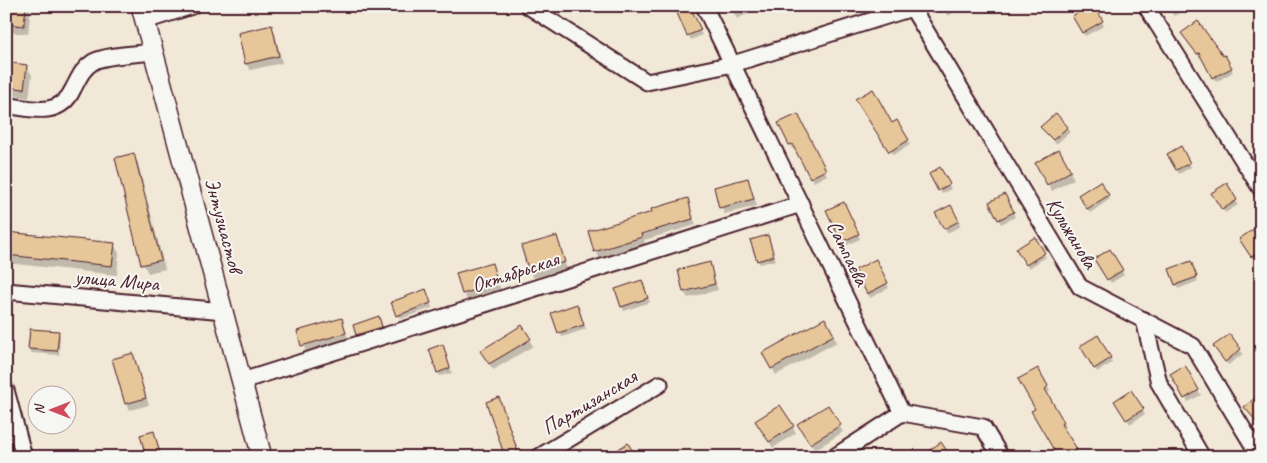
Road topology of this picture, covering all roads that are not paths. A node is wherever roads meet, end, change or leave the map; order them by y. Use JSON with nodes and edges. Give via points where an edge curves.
{"nodes":[{"id":1,"x":192,"y":6,"type":"edge"},
{"id":2,"x":528,"y":6,"type":"edge"},
{"id":3,"x":704,"y":6,"type":"edge"},
{"id":4,"x":1146,"y":6,"type":"edge"},
{"id":5,"x":912,"y":7,"type":"edge"},
{"id":6,"x":143,"y":14,"type":"edge"},
{"id":7,"x":153,"y":52,"type":"junction"},
{"id":8,"x":733,"y":64,"type":"junction"},
{"id":9,"x":6,"y":105,"type":"edge"},
{"id":10,"x":1261,"y":189,"type":"edge"},
{"id":11,"x":800,"y":204,"type":"junction"},
{"id":12,"x":6,"y":291,"type":"edge"},
{"id":13,"x":224,"y":311,"type":"junction"},
{"id":14,"x":1144,"y":320,"type":"junction"},
{"id":15,"x":242,"y":380,"type":"junction"},
{"id":16,"x":660,"y":384,"type":"dead end"},
{"id":17,"x":6,"y":390,"type":"edge"},
{"id":18,"x":902,"y":413,"type":"junction"},
{"id":19,"x":24,"y":457,"type":"edge"},
{"id":20,"x":262,"y":457,"type":"edge"},
{"id":21,"x":539,"y":457,"type":"edge"},
{"id":22,"x":834,"y":457,"type":"edge"},
{"id":23,"x":1001,"y":457,"type":"edge"},
{"id":24,"x":1202,"y":457,"type":"edge"},
{"id":25,"x":1260,"y":457,"type":"edge"}],
"edges":[{"from":1,"to":6,"type":"street"},
{"from":2,"to":8,"type":"street","via":[[647,82]]},
{"from":3,"to":8,"type":"street","name":"Сатпаева"},
{"from":4,"to":10,"type":"street"},
{"from":5,"to":8,"type":"street"},
{"from":5,"to":14,"type":"street","name":"Кульжанова","via":[[1080,287]]},
{"from":6,"to":7,"type":"main road","name":"Энтузиастов"},
{"from":7,"to":9,"type":"street","via":[[95,60],[82,70],[71,95],[58,108],[45,111]]},
{"from":7,"to":13,"type":"main road","name":"Энтузиастов"},
{"from":8,"to":11,"type":"street","name":"Сатпаева"},
{"from":11,"to":15,"type":"street","name":"Октябрьская"},
{"from":11,"to":18,"type":"street","name":"Сатпаева"},
{"from":12,"to":13,"type":"street","name":"улица Мира"},
{"from":13,"to":15,"type":"main road","name":"Энтузиастов"},
{"from":14,"to":24,"type":"street","via":[[1159,383]]},
{"from":14,"to":25,"type":"street","name":"Кульжанова","via":[[1193,346]]},
{"from":15,"to":20,"type":"main road","name":"Энтузиастов"},
{"from":16,"to":21,"type":"street","name":"Партизанская"},
{"from":17,"to":19,"type":"street"},
{"from":18,"to":22,"type":"street"},
{"from":18,"to":23,"type":"street","via":[[983,427]]}]}
